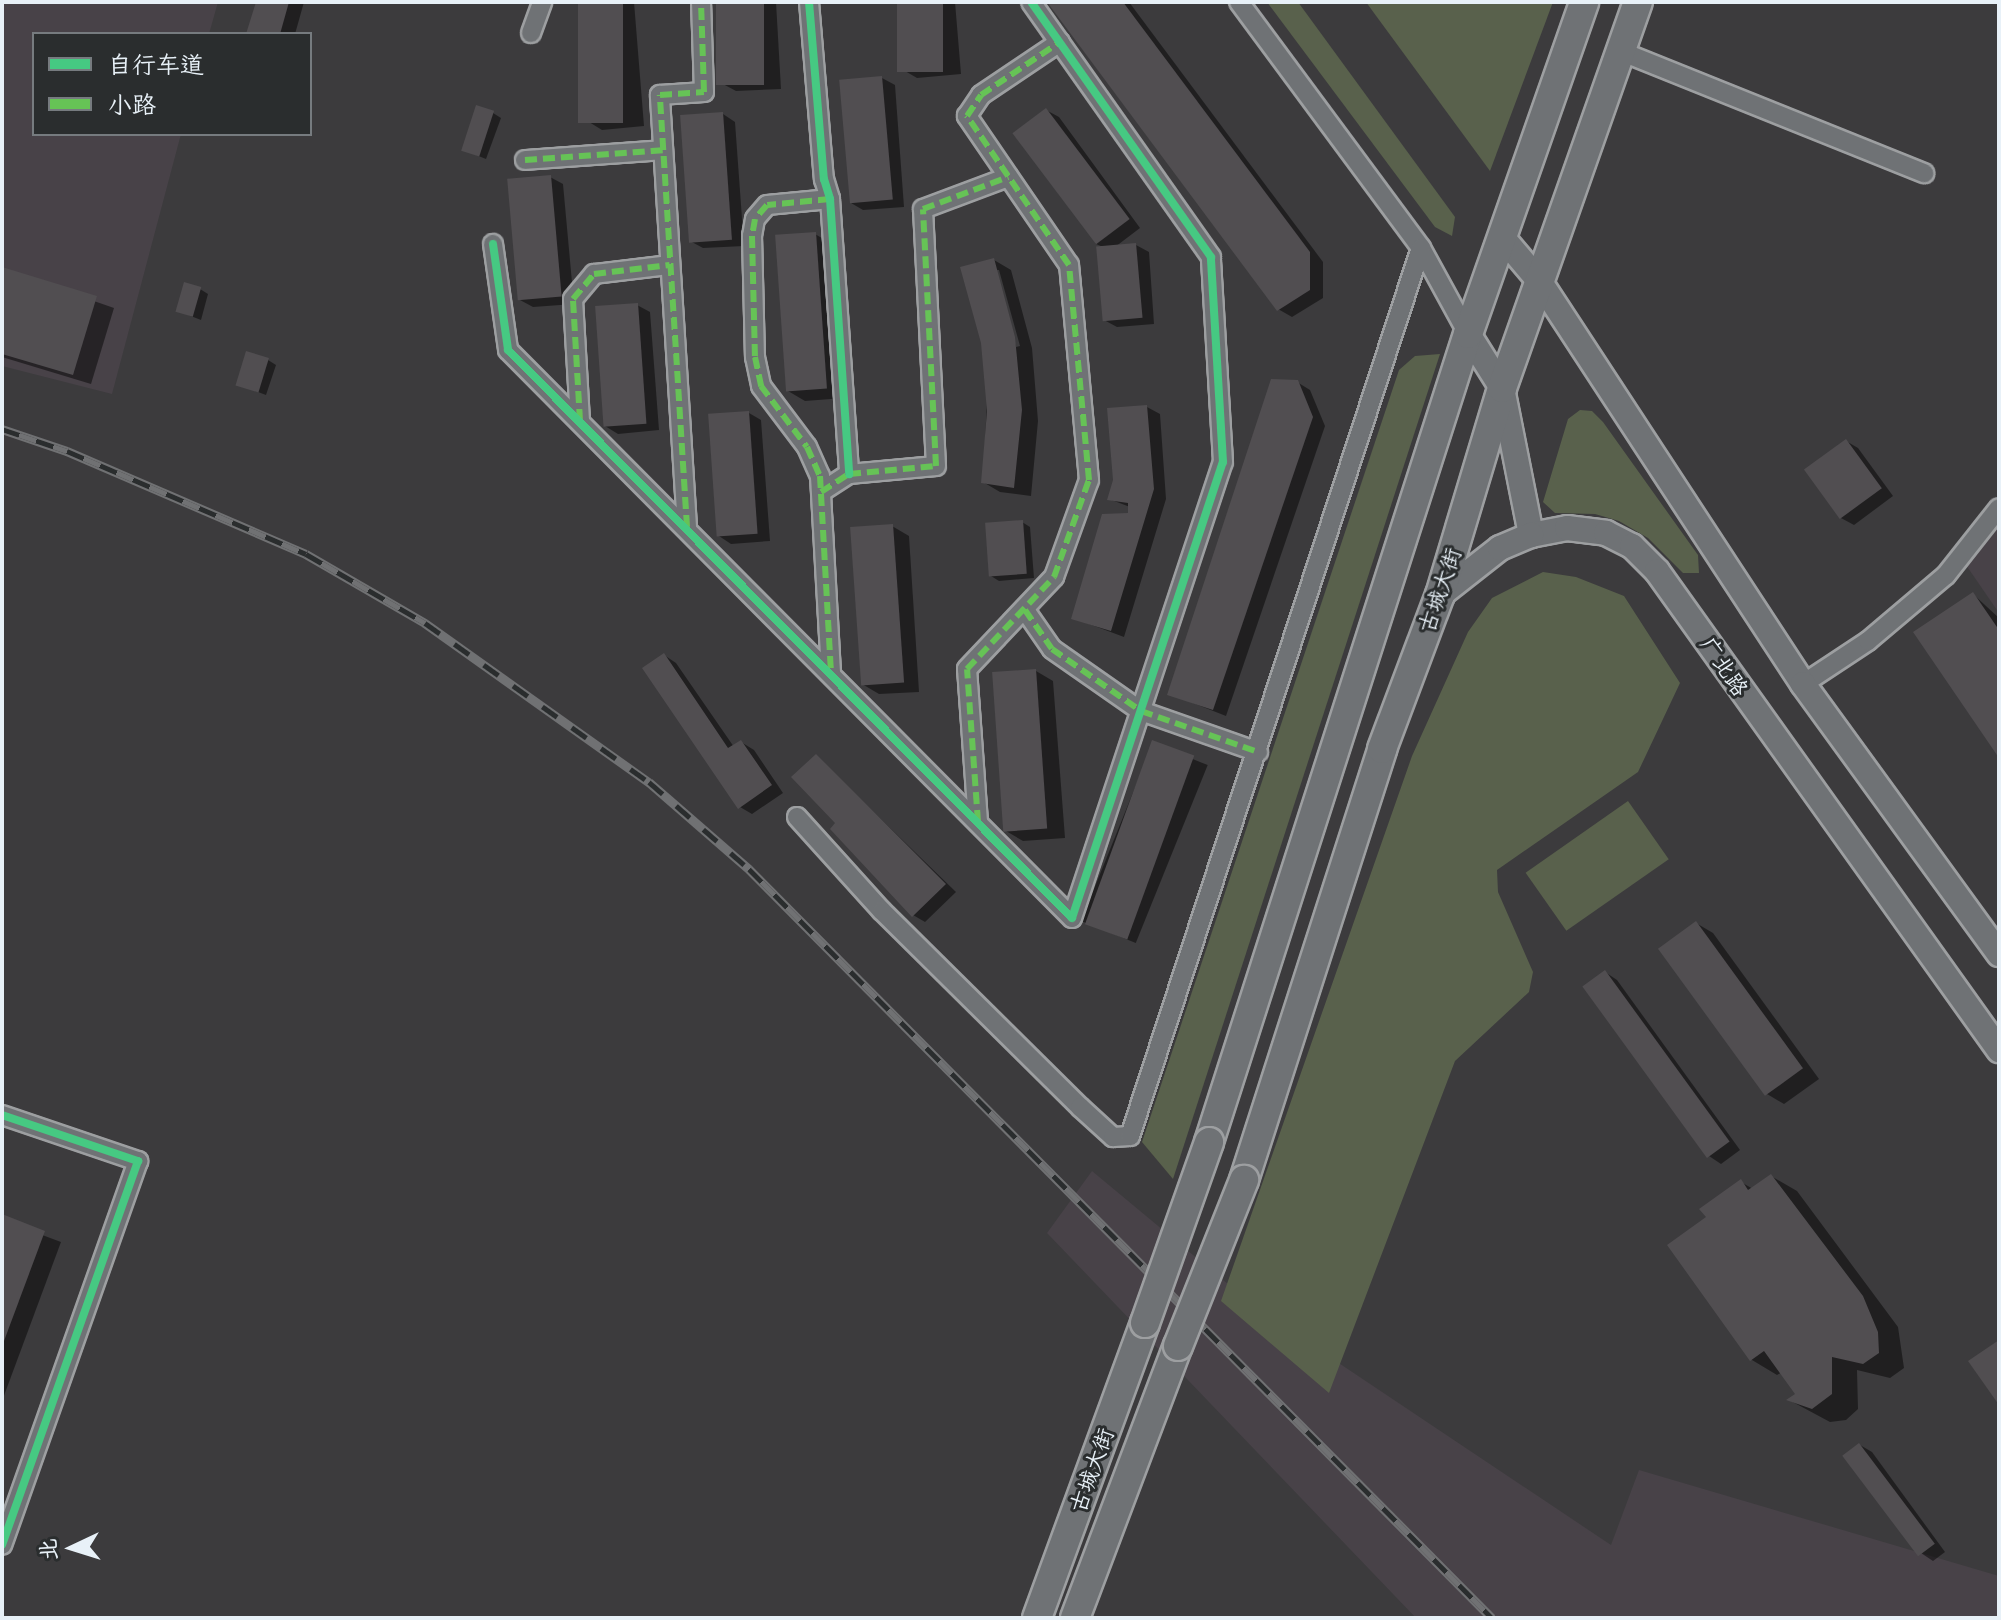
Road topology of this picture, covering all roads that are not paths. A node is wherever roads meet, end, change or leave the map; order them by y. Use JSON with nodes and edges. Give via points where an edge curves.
{"nodes":[{"id":1,"x":542,"y":2,"type":"edge"},
{"id":2,"x":701,"y":2,"type":"edge"},
{"id":3,"x":809,"y":2,"type":"edge"},
{"id":4,"x":1031,"y":2,"type":"edge"},
{"id":5,"x":1239,"y":2,"type":"edge"},
{"id":6,"x":1584,"y":2,"type":"edge"},
{"id":7,"x":1638,"y":2,"type":"edge"},
{"id":8,"x":531,"y":33,"type":"dead end"},
{"id":9,"x":1060,"y":42,"type":"junction"},
{"id":10,"x":1620,"y":51,"type":"junction"},
{"id":11,"x":663,"y":150,"type":"junction"},
{"id":12,"x":525,"y":160,"type":"dead end"},
{"id":13,"x":1924,"y":173,"type":"dead end"},
{"id":14,"x":1008,"y":177,"type":"junction"},
{"id":15,"x":830,"y":199,"type":"junction"},
{"id":16,"x":1502,"y":237,"type":"junction"},
{"id":17,"x":493,"y":244,"type":"dead end"},
{"id":18,"x":1421,"y":248,"type":"junction"},
{"id":19,"x":669,"y":265,"type":"junction"},
{"id":20,"x":1540,"y":282,"type":"junction"},
{"id":21,"x":1468,"y":334,"type":"junction"},
{"id":22,"x":1502,"y":388,"type":"junction"},
{"id":23,"x":580,"y":421,"type":"junction"},
{"id":24,"x":849,"y":474,"type":"junction"},
{"id":25,"x":821,"y":492,"type":"junction"},
{"id":26,"x":1999,"y":508,"type":"edge"},
{"id":27,"x":687,"y":527,"type":"junction"},
{"id":28,"x":1531,"y":535,"type":"junction"},
{"id":29,"x":1440,"y":595,"type":"junction"},
{"id":30,"x":1025,"y":610,"type":"junction"},
{"id":31,"x":831,"y":673,"type":"junction"},
{"id":32,"x":1803,"y":684,"type":"junction"},
{"id":33,"x":1141,"y":711,"type":"junction"},
{"id":34,"x":1258,"y":752,"type":"junction"},
{"id":35,"x":797,"y":817,"type":"dead end"},
{"id":36,"x":978,"y":822,"type":"junction"},
{"id":37,"x":1999,"y":954,"type":"edge"},
{"id":38,"x":1999,"y":1050,"type":"edge"},
{"id":39,"x":2,"y":1115,"type":"edge"},
{"id":40,"x":2,"y":1545,"type":"edge"},
{"id":41,"x":1037,"y":1618,"type":"edge"},
{"id":42,"x":1075,"y":1618,"type":"edge"}],
"edges":[{"from":1,"to":8,"type":"street"},
{"from":2,"to":11,"type":"street","via":[[704,92],[660,95]]},
{"from":3,"to":15,"type":"street"},
{"from":4,"to":9,"type":"street"},
{"from":5,"to":18,"type":"street"},
{"from":6,"to":16,"type":"main road"},
{"from":7,"to":10,"type":"main road","name":"古城大街"},
{"from":9,"to":14,"type":"street","via":[[971,105],[967,116]]},
{"from":9,"to":33,"type":"street","via":[[1211,257],[1223,462]]},
{"from":10,"to":13,"type":"street"},
{"from":10,"to":20,"type":"main road","name":"古城大街"},
{"from":11,"to":12,"type":"street"},
{"from":11,"to":19,"type":"street"},
{"from":14,"to":24,"type":"street","via":[[923,209],[936,466]]},
{"from":14,"to":30,"type":"street","via":[[1069,265],[1089,480],[1054,577]]},
{"from":15,"to":24,"type":"street"},
{"from":15,"to":25,"type":"street","via":[[767,205],[755,219],[752,236],[755,357],[761,386],[807,447]]},
{"from":16,"to":20,"type":"main road"},
{"from":16,"to":21,"type":"main road"},
{"from":17,"to":23,"type":"street","via":[[508,350]]},
{"from":18,"to":21,"type":"street"},
{"from":18,"to":34,"type":"street"},
{"from":19,"to":23,"type":"street","via":[[594,274],[579,287],[573,299]]},
{"from":19,"to":27,"type":"street"},
{"from":20,"to":22,"type":"main road","name":"古城大街"},
{"from":20,"to":32,"type":"main road"},
{"from":21,"to":22,"type":"main road"},
{"from":21,"to":41,"type":"main road","name":"古城大街","bridge":true,"via":[[1209,1142]]},
{"from":22,"to":28,"type":"main road"},
{"from":22,"to":29,"type":"main road","name":"古城大街"},
{"from":23,"to":27,"type":"street"},
{"from":24,"to":25,"type":"street"},
{"from":25,"to":31,"type":"street"},
{"from":26,"to":32,"type":"street","via":[[1946,575],[1868,641]]},
{"from":27,"to":31,"type":"street"},
{"from":28,"to":29,"type":"main road","name":"广北路","via":[[1500,548]]},
{"from":28,"to":38,"type":"main road","name":"广北路","via":[[1567,528],[1606,533],[1632,546],[1657,571]]},
{"from":29,"to":42,"type":"main road","name":"古城大街","bridge":true,"via":[[1382,749],[1244,1180]]},
{"from":30,"to":33,"type":"street","via":[[1052,649]]},
{"from":30,"to":36,"type":"street","via":[[967,669]]},
{"from":31,"to":36,"type":"street"},
{"from":32,"to":37,"type":"main road"},
{"from":33,"to":34,"type":"street"},
{"from":33,"to":36,"type":"street","via":[[1072,918]]},
{"from":34,"to":35,"type":"street","via":[[1130,1136],[1113,1137],[1080,1107],[882,911]]},
{"from":39,"to":40,"type":"street","via":[[138,1161]]}]}
